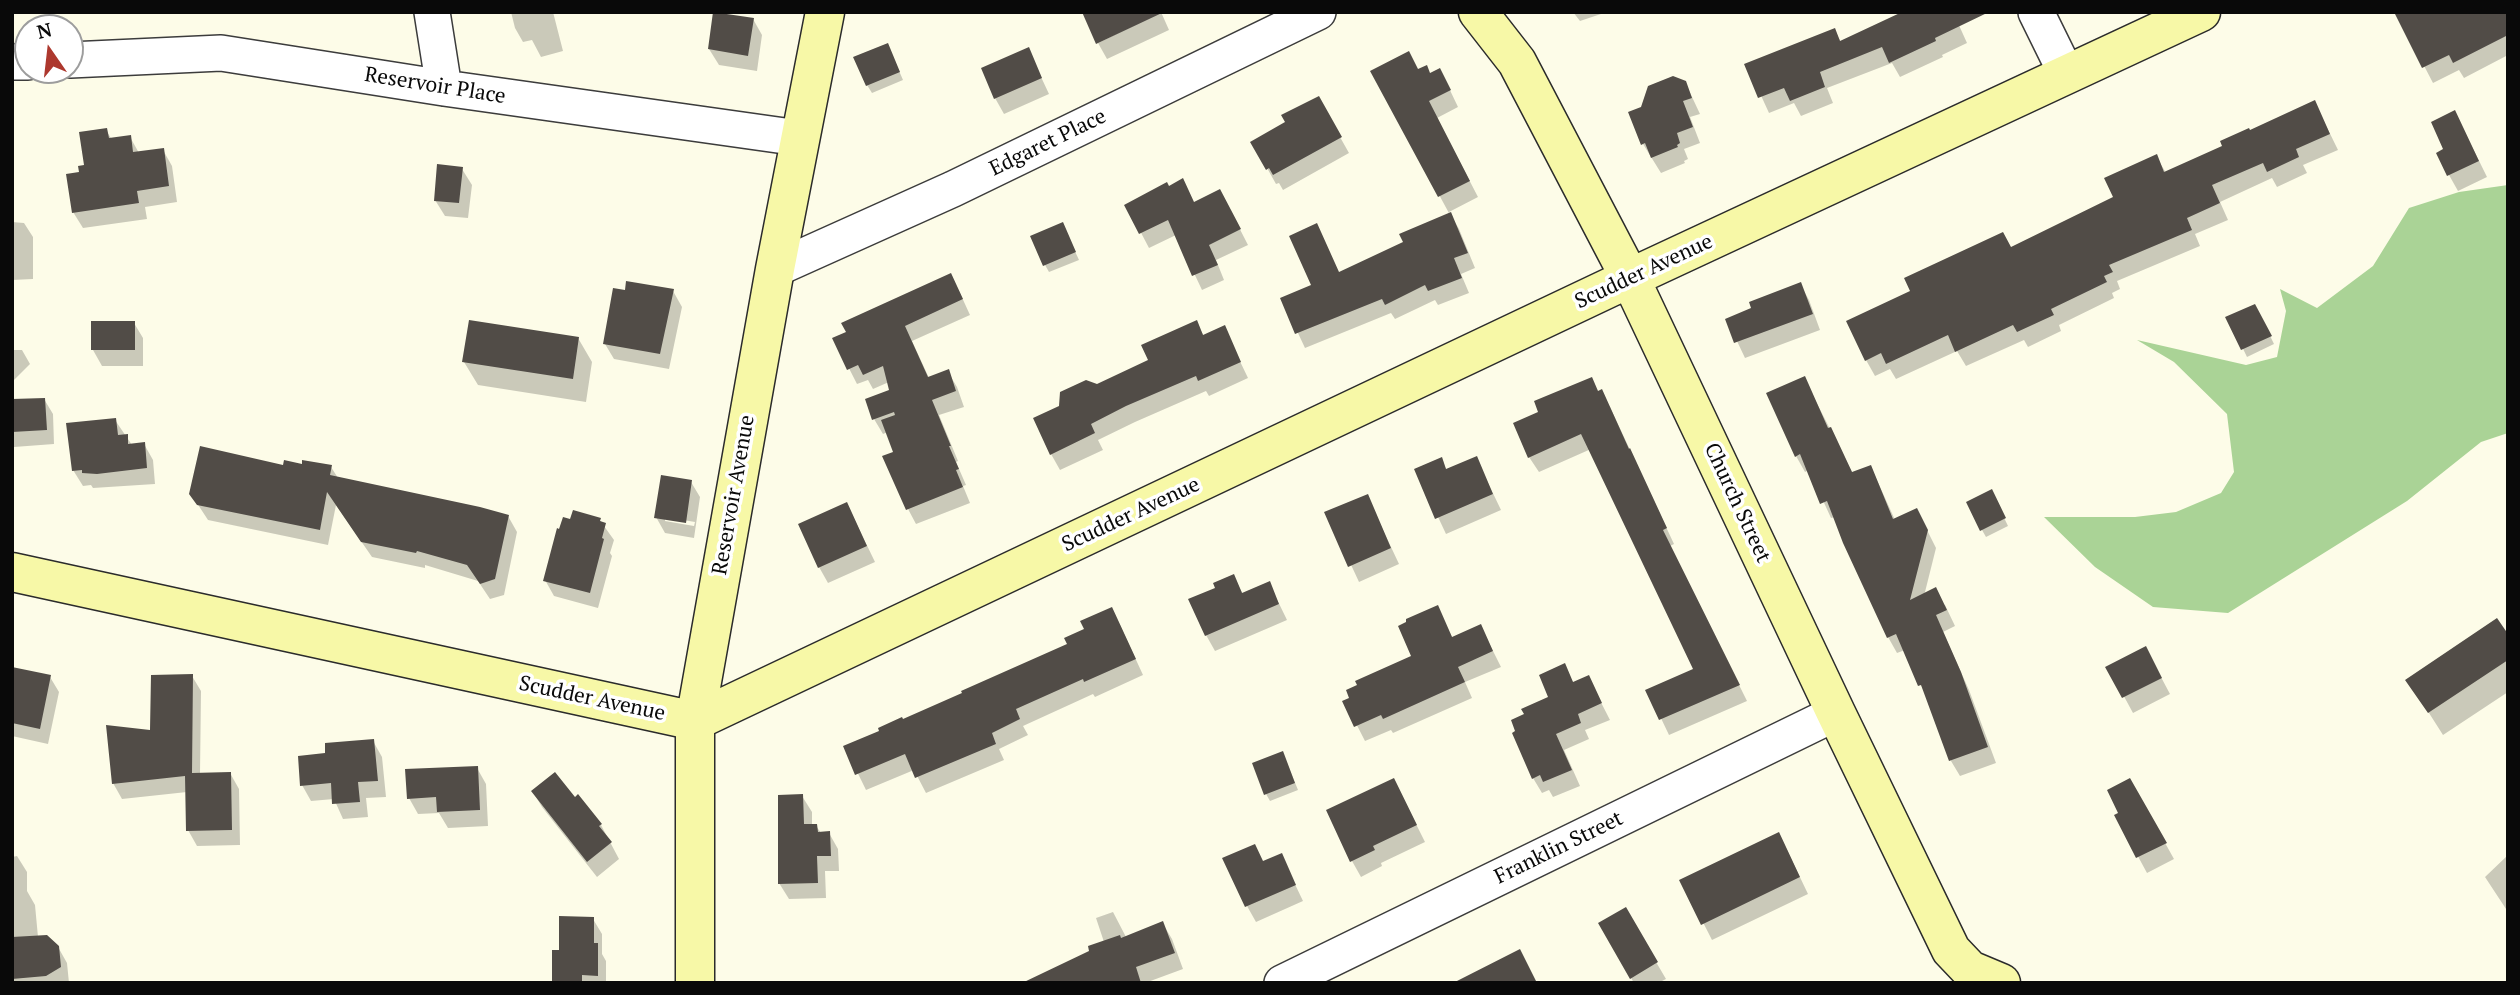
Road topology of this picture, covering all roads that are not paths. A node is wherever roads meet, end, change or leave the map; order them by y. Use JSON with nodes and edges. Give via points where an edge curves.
{"nodes":[{"id":1,"x":432,"y":12,"type":"edge"},
{"id":2,"x":825,"y":12,"type":"edge"},
{"id":3,"x":1318,"y":12,"type":"edge"},
{"id":4,"x":1478,"y":12,"type":"edge"},
{"id":5,"x":2036,"y":12,"type":"edge"},
{"id":6,"x":2201,"y":12,"type":"edge"},
{"id":7,"x":84,"y":59,"type":"edge"},
{"id":8,"x":2067,"y":75,"type":"junction"},
{"id":9,"x":444,"y":88,"type":"junction"},
{"id":10,"x":799,"y":138,"type":"junction"},
{"id":11,"x":775,"y":269,"type":"junction"},
{"id":12,"x":1630,"y":278,"type":"junction"},
{"id":13,"x":12,"y":572,"type":"edge"},
{"id":14,"x":1836,"y":713,"type":"junction"},
{"id":15,"x":695,"y":721,"type":"junction"},
{"id":16,"x":695,"y":983,"type":"edge"},
{"id":17,"x":1282,"y":983,"type":"edge"},
{"id":18,"x":2001,"y":983,"type":"edge"}],
"edges":[{"from":1,"to":9,"type":"street"},
{"from":2,"to":10,"type":"street","name":"Reservoir Avenue"},
{"from":3,"to":11,"type":"street","name":"Edgaret Place","via":[[953,189]]},
{"from":4,"to":12,"type":"street","name":"Church Street","via":[[1517,62]]},
{"from":5,"to":8,"type":"street"},
{"from":6,"to":8,"type":"street","name":"Scudder Avenue"},
{"from":7,"to":9,"type":"street","name":"Reservoir Place","via":[[221,52]]},
{"from":8,"to":12,"type":"street","name":"Scudder Avenue"},
{"from":9,"to":10,"type":"street","name":"Reservoir Place"},
{"from":10,"to":11,"type":"street","name":"Reservoir Avenue"},
{"from":11,"to":15,"type":"street","name":"Reservoir Avenue"},
{"from":12,"to":14,"type":"street","name":"Church Street"},
{"from":12,"to":15,"type":"street","name":"Scudder Avenue"},
{"from":13,"to":15,"type":"street","name":"Scudder Avenue"},
{"from":14,"to":17,"type":"street","name":"Franklin Street"},
{"from":14,"to":18,"type":"street","name":"Church Street","via":[[1951,950],[1970,970]]},
{"from":15,"to":16,"type":"street","name":"Reservoir Avenue"}]}
